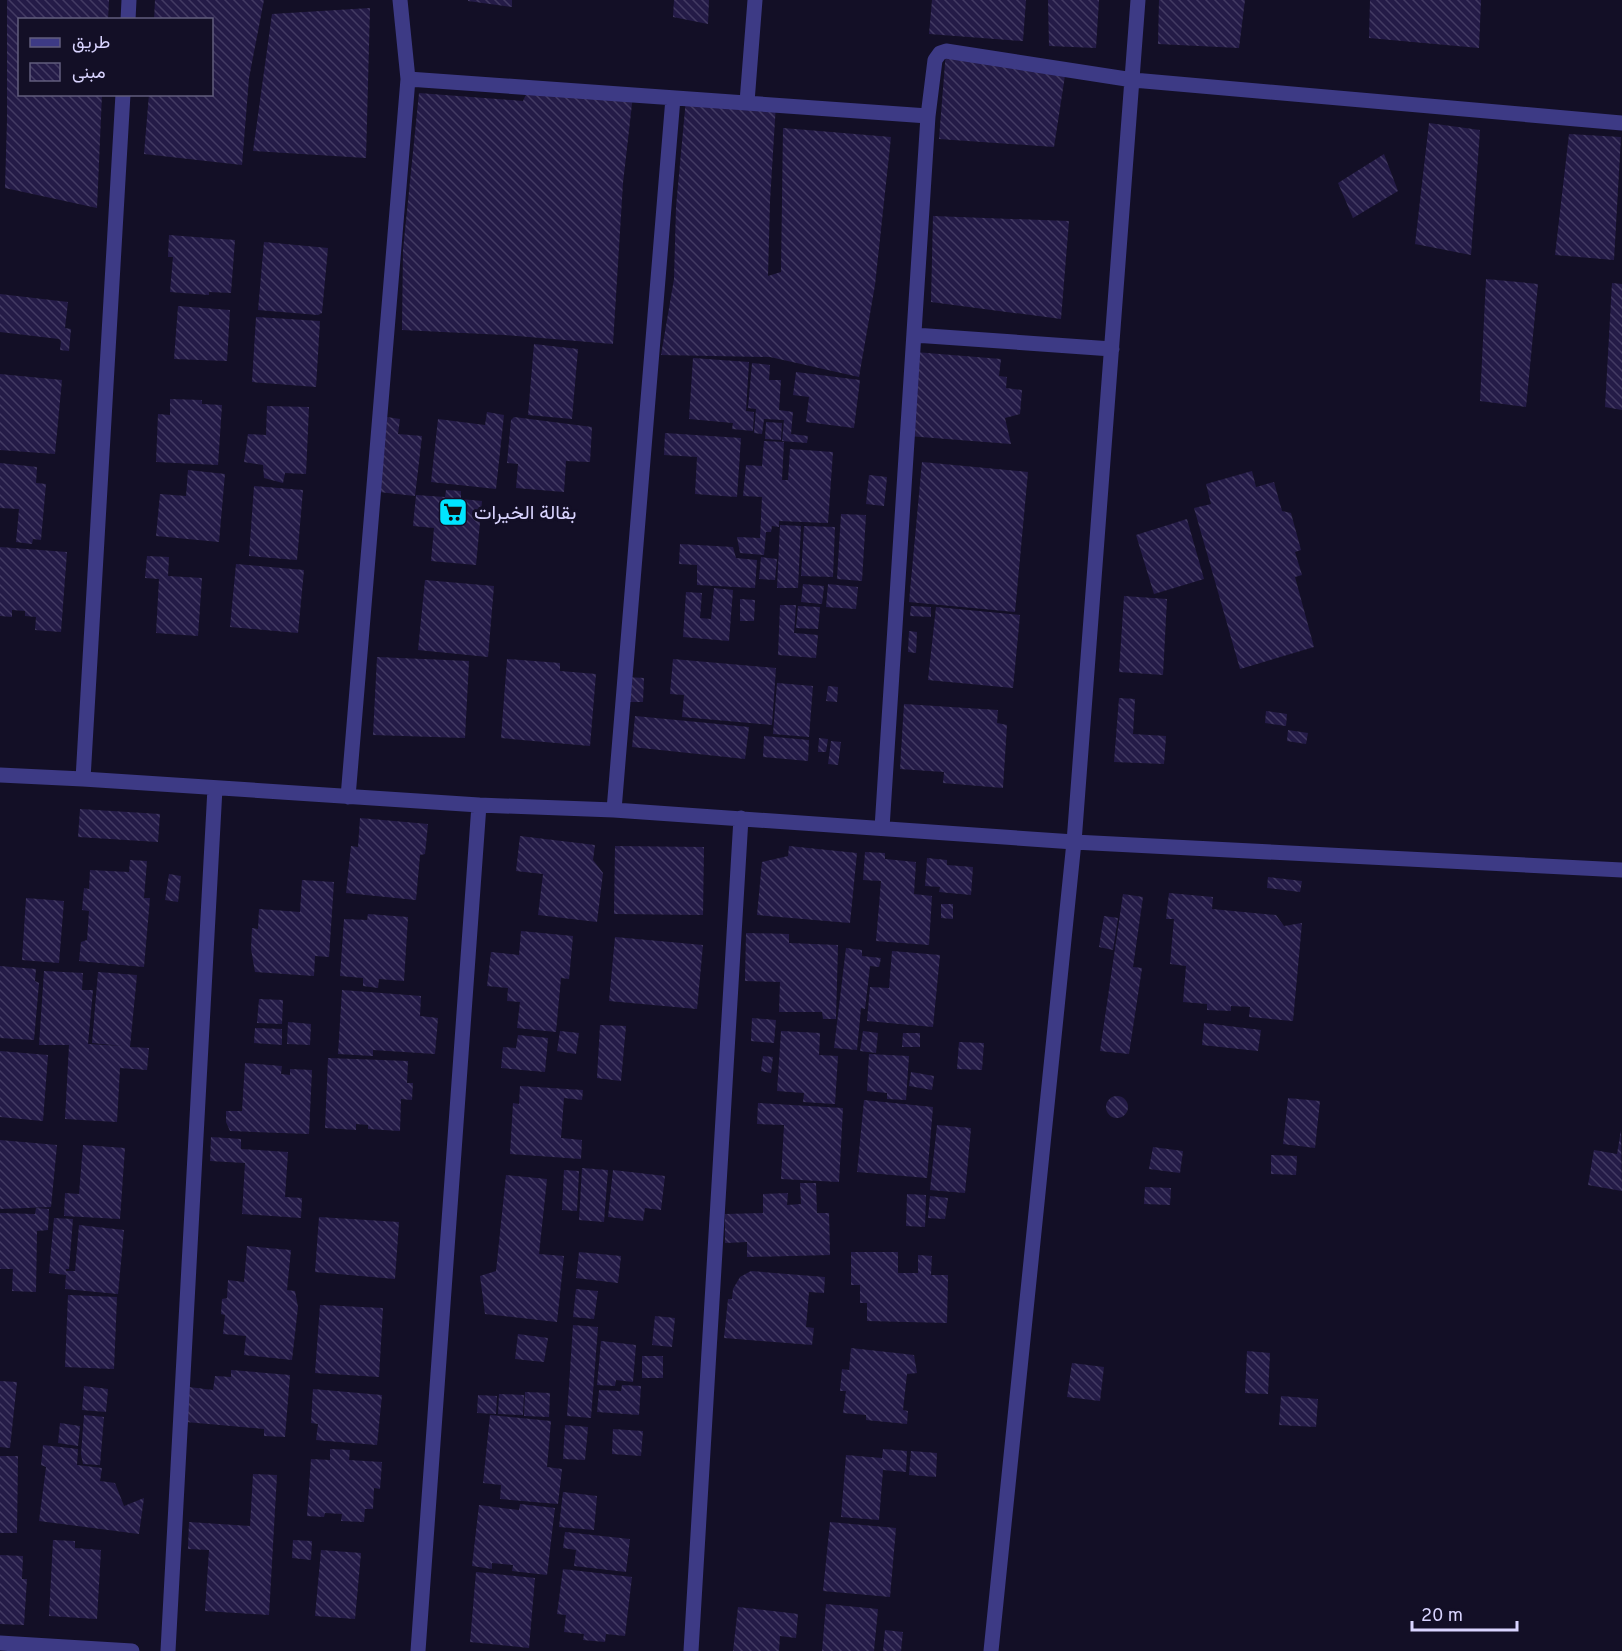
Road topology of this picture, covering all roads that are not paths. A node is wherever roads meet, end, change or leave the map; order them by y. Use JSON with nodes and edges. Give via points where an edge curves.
{"nodes":[{"id":1,"x":129,"y":0,"type":"edge"},
{"id":2,"x":400,"y":0,"type":"edge"},
{"id":3,"x":755,"y":0,"type":"edge"},
{"id":4,"x":1138,"y":0,"type":"edge"},
{"id":5,"x":128,"y":18,"type":"edge"},
{"id":6,"x":408,"y":79,"type":"junction"},
{"id":7,"x":1133,"y":80,"type":"junction"},
{"id":8,"x":123,"y":96,"type":"edge"},
{"id":9,"x":673,"y":98,"type":"junction"},
{"id":10,"x":747,"y":102,"type":"junction"},
{"id":11,"x":928,"y":116,"type":"junction"},
{"id":12,"x":1622,"y":123,"type":"edge"},
{"id":13,"x":914,"y":335,"type":"junction"},
{"id":14,"x":1112,"y":349,"type":"junction"},
{"id":15,"x":0,"y":775,"type":"edge"},
{"id":16,"x":83,"y":779,"type":"junction"},
{"id":17,"x":216,"y":788,"type":"junction"},
{"id":18,"x":348,"y":797,"type":"junction"},
{"id":19,"x":478,"y":805,"type":"junction"},
{"id":20,"x":614,"y":810,"type":"junction"},
{"id":21,"x":741,"y":818,"type":"junction"},
{"id":22,"x":882,"y":828,"type":"junction"},
{"id":23,"x":1074,"y":842,"type":"junction"},
{"id":24,"x":1622,"y":870,"type":"edge"},
{"id":25,"x":0,"y":1643,"type":"edge"},
{"id":26,"x":132,"y":1651,"type":"edge"},
{"id":27,"x":168,"y":1651,"type":"edge"},
{"id":28,"x":418,"y":1651,"type":"edge"},
{"id":29,"x":691,"y":1651,"type":"edge"},
{"id":30,"x":991,"y":1651,"type":"edge"}],
"edges":[{"from":1,"to":5,"type":"street"},
{"from":2,"to":6,"type":"street"},
{"from":3,"to":10,"type":"street"},
{"from":4,"to":7,"type":"street"},
{"from":6,"to":9,"type":"street"},
{"from":6,"to":18,"type":"street"},
{"from":7,"to":11,"type":"street","via":[[946,51],[935,60]]},
{"from":7,"to":12,"type":"street"},
{"from":7,"to":14,"type":"street"},
{"from":8,"to":16,"type":"street"},
{"from":9,"to":10,"type":"street"},
{"from":9,"to":20,"type":"street"},
{"from":10,"to":11,"type":"street"},
{"from":11,"to":13,"type":"street"},
{"from":13,"to":14,"type":"street"},
{"from":13,"to":22,"type":"street"},
{"from":14,"to":23,"type":"street"},
{"from":15,"to":16,"type":"street"},
{"from":16,"to":17,"type":"street"},
{"from":17,"to":18,"type":"street"},
{"from":17,"to":27,"type":"street"},
{"from":18,"to":19,"type":"street"},
{"from":19,"to":20,"type":"street"},
{"from":19,"to":28,"type":"street"},
{"from":20,"to":21,"type":"street"},
{"from":21,"to":22,"type":"street"},
{"from":21,"to":29,"type":"street"},
{"from":22,"to":23,"type":"street"},
{"from":23,"to":24,"type":"street"},
{"from":23,"to":30,"type":"street"},
{"from":25,"to":26,"type":"street"}]}
